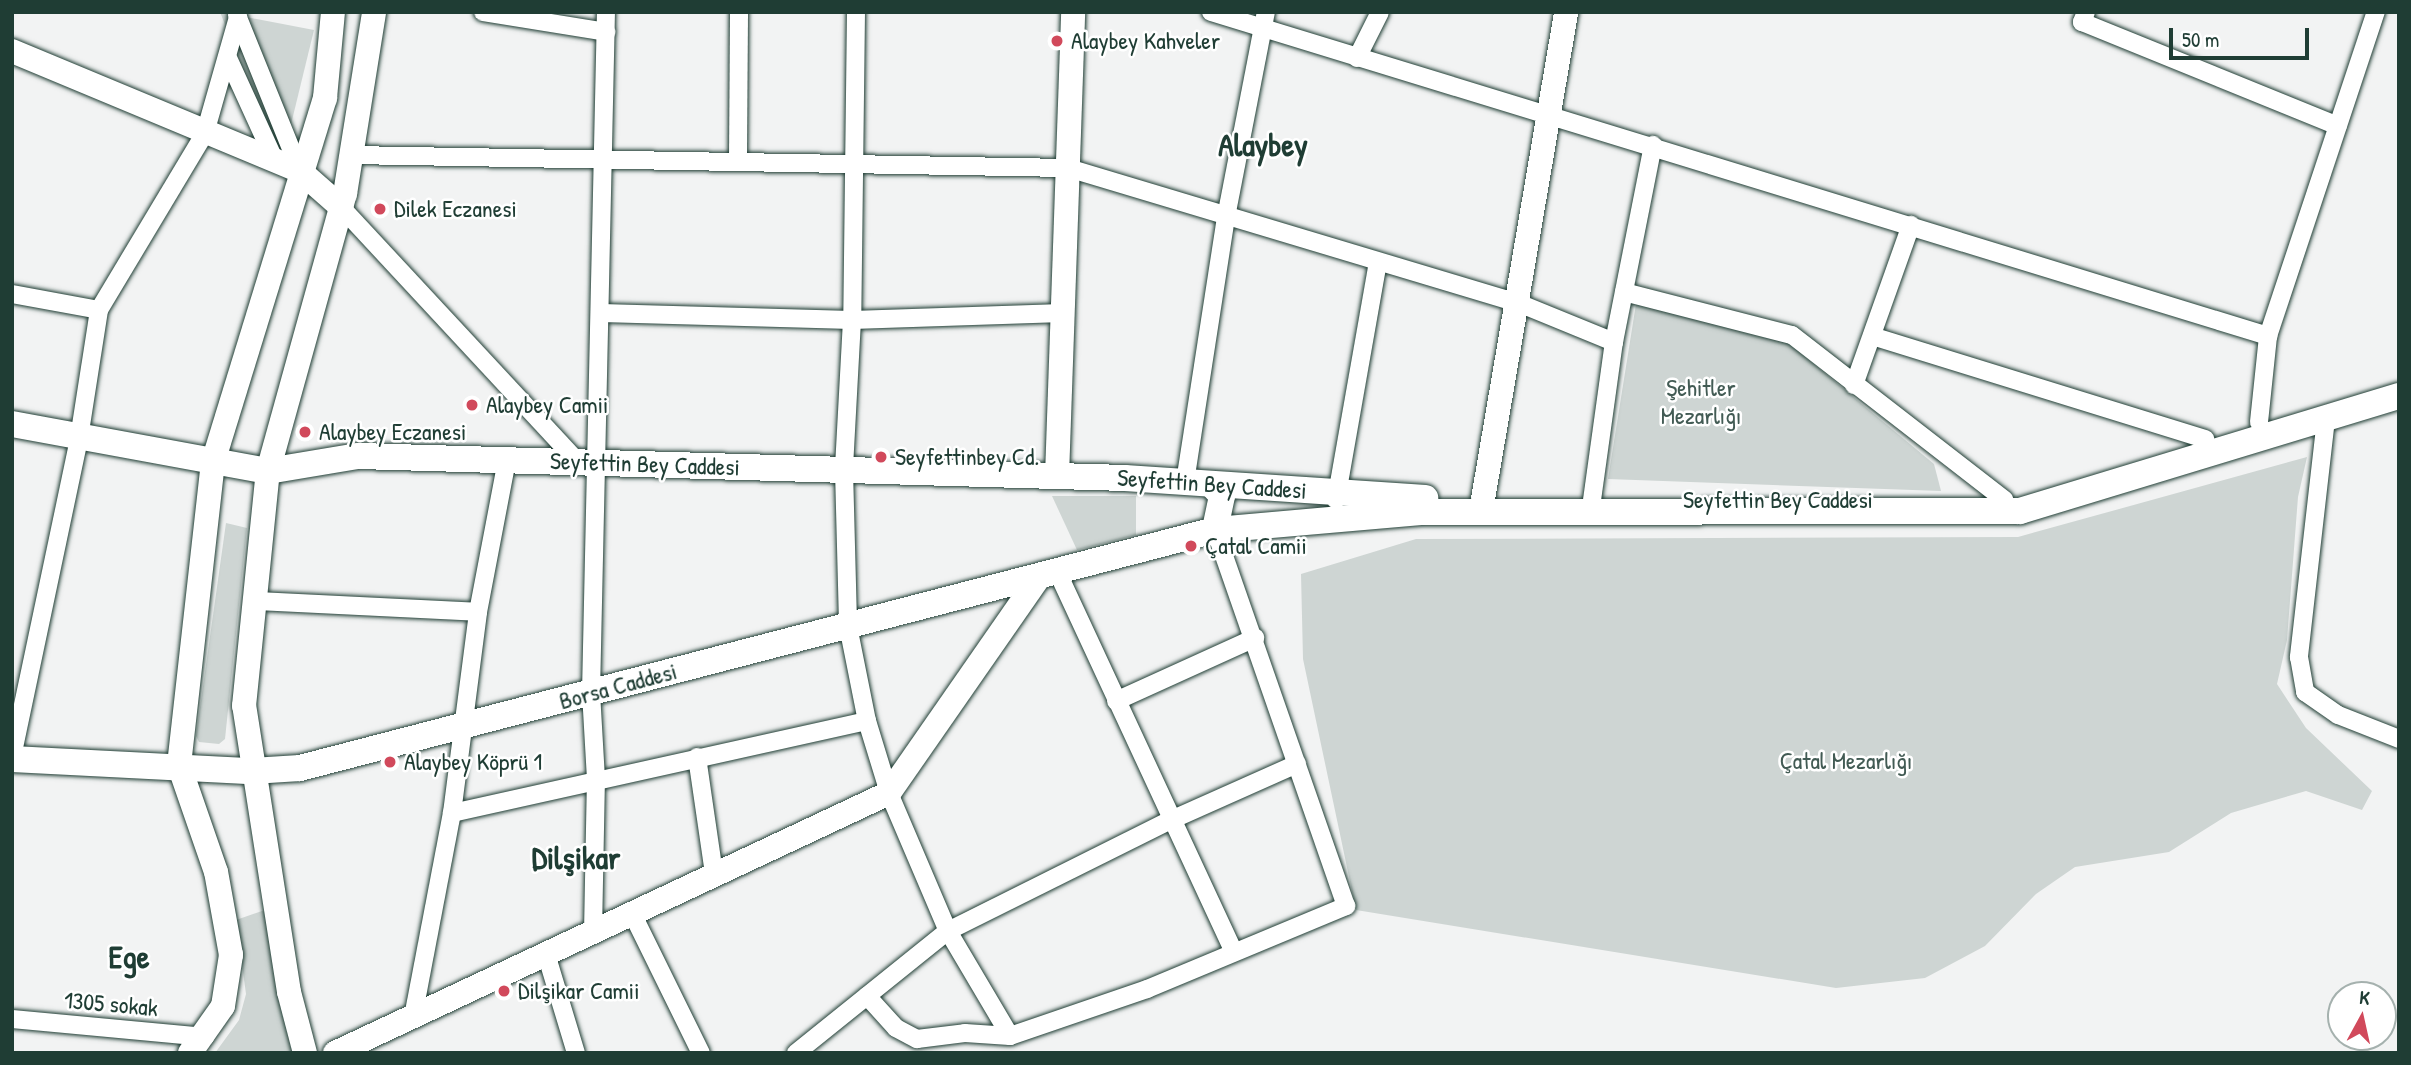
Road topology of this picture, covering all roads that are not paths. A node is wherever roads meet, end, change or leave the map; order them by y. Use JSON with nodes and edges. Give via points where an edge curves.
{"nodes":[{"id":1,"x":333,"y":12,"type":"edge"},
{"id":2,"x":374,"y":12,"type":"edge"},
{"id":3,"x":484,"y":12,"type":"edge"},
{"id":4,"x":606,"y":12,"type":"edge"},
{"id":5,"x":739,"y":12,"type":"edge"},
{"id":6,"x":856,"y":12,"type":"edge"},
{"id":7,"x":1073,"y":12,"type":"edge"},
{"id":8,"x":1211,"y":12,"type":"edge"},
{"id":9,"x":1380,"y":12,"type":"edge"},
{"id":10,"x":1566,"y":12,"type":"edge"},
{"id":11,"x":2086,"y":12,"type":"edge"},
{"id":12,"x":2376,"y":12,"type":"edge"},
{"id":13,"x":237,"y":15,"type":"edge"},
{"id":14,"x":1263,"y":20,"type":"edge"},
{"id":15,"x":606,"y":32,"type":"junction"},
{"id":16,"x":12,"y":51,"type":"edge"},
{"id":17,"x":228,"y":58,"type":"junction"},
{"id":18,"x":1357,"y":58,"type":"junction"},
{"id":19,"x":1545,"y":116,"type":"junction"},
{"id":20,"x":2338,"y":126,"type":"junction"},
{"id":21,"x":205,"y":133,"type":"junction"},
{"id":22,"x":1653,"y":145,"type":"junction"},
{"id":23,"x":351,"y":155,"type":"junction"},
{"id":24,"x":605,"y":156,"type":"junction"},
{"id":25,"x":738,"y":159,"type":"junction"},
{"id":26,"x":275,"y":161,"type":"junction"},
{"id":27,"x":852,"y":162,"type":"junction"},
{"id":28,"x":1068,"y":168,"type":"junction"},
{"id":29,"x":300,"y":171,"type":"junction"},
{"id":30,"x":341,"y":207,"type":"junction"},
{"id":31,"x":1227,"y":212,"type":"junction"},
{"id":32,"x":1911,"y":225,"type":"junction"},
{"id":33,"x":1378,"y":263,"type":"junction"},
{"id":34,"x":1624,"y":292,"type":"junction"},
{"id":35,"x":12,"y":294,"type":"edge"},
{"id":36,"x":1516,"y":302,"type":"junction"},
{"id":37,"x":99,"y":310,"type":"junction"},
{"id":38,"x":601,"y":313,"type":"junction"},
{"id":39,"x":1063,"y":313,"type":"junction"},
{"id":40,"x":852,"y":320,"type":"junction"},
{"id":41,"x":1872,"y":336,"type":"junction"},
{"id":42,"x":2268,"y":336,"type":"junction"},
{"id":43,"x":1614,"y":342,"type":"junction"},
{"id":44,"x":2399,"y":379,"type":"edge"},
{"id":45,"x":1854,"y":385,"type":"junction"},
{"id":46,"x":2399,"y":396,"type":"edge"},
{"id":47,"x":2326,"y":419,"type":"junction"},
{"id":48,"x":12,"y":424,"type":"edge"},
{"id":49,"x":2259,"y":431,"type":"junction"},
{"id":50,"x":79,"y":438,"type":"junction"},
{"id":51,"x":2205,"y":439,"type":"junction"},
{"id":52,"x":507,"y":460,"type":"junction"},
{"id":53,"x":213,"y":462,"type":"junction"},
{"id":54,"x":587,"y":463,"type":"junction"},
{"id":55,"x":844,"y":470,"type":"junction"},
{"id":56,"x":268,"y":471,"type":"junction"},
{"id":57,"x":1057,"y":476,"type":"junction"},
{"id":58,"x":1198,"y":483,"type":"junction"},
{"id":59,"x":1334,"y":492,"type":"junction"},
{"id":60,"x":1482,"y":505,"type":"junction"},
{"id":61,"x":1592,"y":505,"type":"junction"},
{"id":62,"x":2012,"y":506,"type":"junction"},
{"id":63,"x":1338,"y":519,"type":"junction"},
{"id":64,"x":1215,"y":530,"type":"junction"},
{"id":65,"x":1049,"y":574,"type":"junction"},
{"id":66,"x":256,"y":601,"type":"junction"},
{"id":67,"x":478,"y":611,"type":"junction"},
{"id":68,"x":848,"y":626,"type":"junction"},
{"id":69,"x":1255,"y":638,"type":"junction"},
{"id":70,"x":591,"y":693,"type":"junction"},
{"id":71,"x":1116,"y":701,"type":"junction"},
{"id":72,"x":867,"y":721,"type":"junction"},
{"id":73,"x":463,"y":726,"type":"junction"},
{"id":74,"x":2399,"y":739,"type":"edge"},
{"id":75,"x":696,"y":757,"type":"junction"},
{"id":76,"x":12,"y":758,"type":"edge"},
{"id":77,"x":1297,"y":764,"type":"junction"},
{"id":78,"x":179,"y":765,"type":"junction"},
{"id":79,"x":252,"y":771,"type":"junction"},
{"id":80,"x":596,"y":779,"type":"junction"},
{"id":81,"x":889,"y":793,"type":"junction"},
{"id":82,"x":452,"y":813,"type":"junction"},
{"id":83,"x":1171,"y":820,"type":"junction"},
{"id":84,"x":714,"y":873,"type":"junction"},
{"id":85,"x":632,"y":913,"type":"junction"},
{"id":86,"x":948,"y":931,"type":"junction"},
{"id":87,"x":593,"y":933,"type":"junction"},
{"id":88,"x":1233,"y":951,"type":"junction"},
{"id":89,"x":547,"y":957,"type":"junction"},
{"id":90,"x":867,"y":996,"type":"junction"},
{"id":91,"x":414,"y":1017,"type":"junction"},
{"id":92,"x":12,"y":1019,"type":"edge"},
{"id":93,"x":1010,"y":1036,"type":"junction"},
{"id":94,"x":197,"y":1045,"type":"edge"},
{"id":95,"x":305,"y":1053,"type":"edge"},
{"id":96,"x":335,"y":1053,"type":"edge"},
{"id":97,"x":576,"y":1053,"type":"edge"},
{"id":98,"x":701,"y":1053,"type":"edge"},
{"id":99,"x":796,"y":1053,"type":"edge"}],
"edges":[{"from":1,"to":29,"type":"street","via":[[325,98]]},
{"from":2,"to":23,"type":"street"},
{"from":3,"to":15,"type":"street"},
{"from":4,"to":15,"type":"street"},
{"from":5,"to":25,"type":"street"},
{"from":6,"to":27,"type":"street"},
{"from":7,"to":28,"type":"street"},
{"from":8,"to":14,"type":"street"},
{"from":9,"to":18,"type":"street"},
{"from":10,"to":19,"type":"street"},
{"from":11,"to":20,"type":"street","via":[[2082,22]]},
{"from":12,"to":20,"type":"street"},
{"from":13,"to":17,"type":"street"},
{"from":13,"to":29,"type":"street"},
{"from":14,"to":18,"type":"street"},
{"from":14,"to":31,"type":"street"},
{"from":15,"to":24,"type":"street"},
{"from":16,"to":21,"type":"street"},
{"from":17,"to":21,"type":"street"},
{"from":17,"to":26,"type":"street"},
{"from":18,"to":19,"type":"street"},
{"from":19,"to":22,"type":"street"},
{"from":19,"to":36,"type":"street"},
{"from":20,"to":42,"type":"street"},
{"from":21,"to":26,"type":"street"},
{"from":21,"to":37,"type":"street"},
{"from":22,"to":32,"type":"street"},
{"from":22,"to":34,"type":"street"},
{"from":23,"to":24,"type":"street"},
{"from":23,"to":30,"type":"street"},
{"from":24,"to":25,"type":"street"},
{"from":24,"to":38,"type":"street"},
{"from":25,"to":27,"type":"street"},
{"from":26,"to":29,"type":"street"},
{"from":27,"to":28,"type":"street"},
{"from":27,"to":40,"type":"street"},
{"from":28,"to":31,"type":"street"},
{"from":28,"to":39,"type":"street"},
{"from":29,"to":30,"type":"street"},
{"from":29,"to":53,"type":"street"},
{"from":30,"to":54,"type":"street"},
{"from":30,"to":56,"type":"street"},
{"from":31,"to":33,"type":"street"},
{"from":31,"to":58,"type":"street"},
{"from":32,"to":41,"type":"street"},
{"from":32,"to":42,"type":"street"},
{"from":33,"to":36,"type":"street"},
{"from":33,"to":59,"type":"street"},
{"from":34,"to":43,"type":"street"},
{"from":34,"to":45,"type":"street","via":[[1792,335]]},
{"from":35,"to":37,"type":"street"},
{"from":36,"to":43,"type":"street"},
{"from":36,"to":60,"type":"street"},
{"from":37,"to":50,"type":"street"},
{"from":38,"to":40,"type":"street"},
{"from":38,"to":54,"type":"street"},
{"from":39,"to":40,"type":"street"},
{"from":39,"to":57,"type":"street"},
{"from":40,"to":55,"type":"street"},
{"from":41,"to":45,"type":"street"},
{"from":41,"to":51,"type":"street"},
{"from":42,"to":49,"type":"street"},
{"from":43,"to":61,"type":"street"},
{"from":44,"to":49,"type":"main road","name":"Seyfettin Bey Caddesi"},
{"from":45,"to":62,"type":"street"},
{"from":46,"to":47,"type":"main road","name":"Seyfettin Bey Caddesi"},
{"from":47,"to":49,"type":"main road","name":"Seyfettin Bey Caddesi"},
{"from":47,"to":74,"type":"street","via":[[2299,657],[2305,692],[2338,715]]},
{"from":48,"to":50,"type":"main road","name":"Seyfettin Bey Caddesi"},
{"from":49,"to":51,"type":"main road","name":"Seyfettin Bey Caddesi"},
{"from":49,"to":62,"type":"main road","name":"Seyfettin Bey Caddesi"},
{"from":50,"to":53,"type":"main road","name":"Seyfettin Bey Caddesi"},
{"from":50,"to":76,"type":"street"},
{"from":51,"to":62,"type":"main road","name":"Seyfettin Bey Caddesi"},
{"from":52,"to":54,"type":"main road","name":"Seyfettin Bey Caddesi"},
{"from":52,"to":56,"type":"main road","name":"Seyfettin Bey Caddesi","via":[[358,456]]},
{"from":52,"to":67,"type":"street"},
{"from":53,"to":56,"type":"main road","name":"Seyfettin Bey Caddesi"},
{"from":53,"to":78,"type":"street"},
{"from":54,"to":55,"type":"main road","name":"Seyfettin Bey Caddesi"},
{"from":54,"to":70,"type":"street"},
{"from":55,"to":57,"type":"main road","name":"Seyfettin Bey Caddesi"},
{"from":55,"to":68,"type":"street"},
{"from":56,"to":66,"type":"street"},
{"from":57,"to":58,"type":"main road","name":"Seyfettin Bey Caddesi"},
{"from":58,"to":59,"type":"main road","name":"Seyfettin Bey Caddesi"},
{"from":58,"to":64,"type":"main road","via":[[1222,496]]},
{"from":59,"to":60,"type":"main road","name":"Seyfettin Bey Caddesi"},
{"from":59,"to":63,"type":"street"},
{"from":60,"to":61,"type":"main road","name":"Seyfettin Bey Caddesi"},
{"from":60,"to":63,"type":"main road","name":"Seyfettin Bey Caddesi"},
{"from":61,"to":62,"type":"main road","name":"Seyfettin Bey Caddesi"},
{"from":63,"to":64,"type":"main road","name":"Seyfettin Bey Caddesi"},
{"from":64,"to":65,"type":"main road","name":"Borsa Caddesi"},
{"from":64,"to":69,"type":"street"},
{"from":65,"to":68,"type":"main road","name":"Borsa Caddesi"},
{"from":65,"to":71,"type":"street"},
{"from":65,"to":81,"type":"street"},
{"from":66,"to":67,"type":"street"},
{"from":66,"to":79,"type":"street","via":[[244,706]]},
{"from":67,"to":73,"type":"street"},
{"from":68,"to":70,"type":"main road","name":"Borsa Caddesi"},
{"from":68,"to":72,"type":"street"},
{"from":69,"to":71,"type":"street"},
{"from":69,"to":77,"type":"street"},
{"from":70,"to":73,"type":"main road","name":"Borsa Caddesi"},
{"from":70,"to":80,"type":"street"},
{"from":71,"to":83,"type":"street"},
{"from":72,"to":75,"type":"street"},
{"from":72,"to":81,"type":"street"},
{"from":73,"to":79,"type":"main road","name":"Borsa Caddesi","via":[[300,768]]},
{"from":73,"to":82,"type":"street"},
{"from":75,"to":80,"type":"street"},
{"from":75,"to":84,"type":"street"},
{"from":76,"to":78,"type":"main road","name":"Borsa Caddesi"},
{"from":77,"to":83,"type":"street"},
{"from":77,"to":88,"type":"street","via":[[1346,906]]},
{"from":78,"to":79,"type":"main road","name":"Borsa Caddesi"},
{"from":78,"to":94,"type":"street","via":[[216,872],[231,955],[223,1006]]},
{"from":79,"to":95,"type":"street","via":[[289,992]]},
{"from":80,"to":82,"type":"street"},
{"from":80,"to":87,"type":"street"},
{"from":81,"to":84,"type":"street"},
{"from":81,"to":86,"type":"street"},
{"from":82,"to":91,"type":"street"},
{"from":83,"to":86,"type":"street"},
{"from":83,"to":88,"type":"street"},
{"from":84,"to":85,"type":"street"},
{"from":85,"to":87,"type":"street"},
{"from":85,"to":98,"type":"street"},
{"from":86,"to":90,"type":"street"},
{"from":86,"to":93,"type":"street"},
{"from":87,"to":89,"type":"street"},
{"from":88,"to":93,"type":"street","via":[[1147,989]]},
{"from":89,"to":91,"type":"street"},
{"from":89,"to":97,"type":"street"},
{"from":90,"to":93,"type":"street","via":[[896,1028],[917,1039],[965,1033]]},
{"from":90,"to":99,"type":"street"},
{"from":91,"to":96,"type":"street"},
{"from":92,"to":94,"type":"street","name":"1305 sokak"}]}
